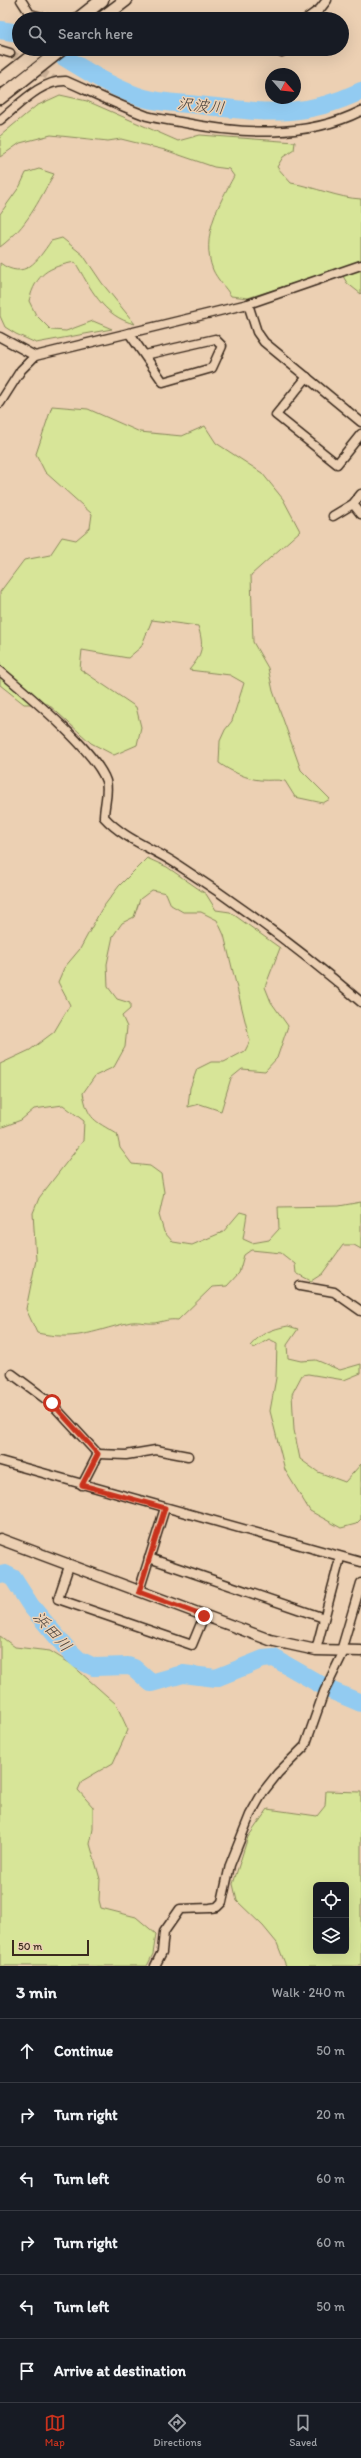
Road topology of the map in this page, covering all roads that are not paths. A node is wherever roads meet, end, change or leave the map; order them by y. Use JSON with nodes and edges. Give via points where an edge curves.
{"nodes":[{"id":1,"x":21,"y":0,"type":"edge"},
{"id":2,"x":102,"y":0,"type":"edge"},
{"id":3,"x":126,"y":0,"type":"edge"},
{"id":4,"x":327,"y":0,"type":"edge"},
{"id":5,"x":29,"y":12,"type":"edge"},
{"id":6,"x":87,"y":12,"type":"edge"},
{"id":7,"x":110,"y":12,"type":"edge"},
{"id":8,"x":316,"y":12,"type":"edge"},
{"id":9,"x":0,"y":50,"type":"edge"},
{"id":10,"x":10,"y":53,"type":"tunnel mouth"},
{"id":11,"x":30,"y":56,"type":"edge"},
{"id":12,"x":53,"y":56,"type":"edge"},
{"id":13,"x":2,"y":76,"type":"edge"},
{"id":14,"x":0,"y":98,"type":"edge"},
{"id":15,"x":361,"y":111,"type":"edge"},
{"id":16,"x":0,"y":120,"type":"edge"},
{"id":17,"x":361,"y":265,"type":"edge"},
{"id":18,"x":248,"y":304,"type":"junction"},
{"id":19,"x":129,"y":333,"type":"junction"},
{"id":20,"x":0,"y":337,"type":"edge"},
{"id":21,"x":144,"y":355,"type":"junction"},
{"id":22,"x":36,"y":356,"type":"junction"},
{"id":23,"x":307,"y":377,"type":"junction"},
{"id":24,"x":0,"y":403,"type":"edge"},
{"id":25,"x":361,"y":422,"type":"edge"},
{"id":26,"x":361,"y":434,"type":"edge"},
{"id":27,"x":361,"y":494,"type":"edge"},
{"id":28,"x":353,"y":504,"type":"junction"},
{"id":29,"x":361,"y":514,"type":"edge"},
{"id":30,"x":333,"y":516,"type":"dead end"},
{"id":31,"x":0,"y":672,"type":"edge"},
{"id":32,"x":361,"y":1002,"type":"edge"},
{"id":33,"x":300,"y":1286,"type":"dead end"},
{"id":34,"x":361,"y":1311,"type":"edge"},
{"id":35,"x":12,"y":1374,"type":"dead end"},
{"id":36,"x":98,"y":1454,"type":"junction"},
{"id":37,"x":188,"y":1456,"type":"dead end"},
{"id":38,"x":0,"y":1462,"type":"edge"},
{"id":39,"x":82,"y":1485,"type":"junction"},
{"id":40,"x":165,"y":1508,"type":"junction"},
{"id":41,"x":0,"y":1540,"type":"edge"},
{"id":42,"x":149,"y":1558,"type":"junction"},
{"id":43,"x":340,"y":1558,"type":"junction"},
{"id":44,"x":361,"y":1562,"type":"edge"},
{"id":45,"x":69,"y":1566,"type":"junction"},
{"id":46,"x":361,"y":1583,"type":"edge"},
{"id":47,"x":139,"y":1592,"type":"junction"},
{"id":48,"x":204,"y":1616,"type":"junction"},
{"id":49,"x":324,"y":1618,"type":"junction"},
{"id":50,"x":316,"y":1650,"type":"junction"},
{"id":51,"x":343,"y":1651,"type":"junction"},
{"id":52,"x":361,"y":1651,"type":"edge"},
{"id":53,"x":155,"y":1966,"type":"edge"}],
"edges":[{"from":1,"to":5,"type":"street"},
{"from":2,"to":6,"type":"main road"},
{"from":3,"to":7,"type":"main road"},
{"from":4,"to":8,"type":"street"},
{"from":9,"to":10,"type":"street"},
{"from":11,"to":13,"type":"main road"},
{"from":12,"to":14,"type":"main road"},
{"from":15,"to":16,"type":"street","via":[[347,118],[298,130],[268,132],[209,128],[148,116],[66,81],[56,81],[45,85]]},
{"from":17,"to":18,"type":"street"},
{"from":18,"to":19,"type":"street"},
{"from":18,"to":23,"type":"street","via":[[257,332],[264,342]]},
{"from":19,"to":21,"type":"street"},
{"from":19,"to":22,"type":"street"},
{"from":20,"to":22,"type":"street"},
{"from":21,"to":21,"type":"street","via":[[163,382],[212,368],[222,346],[215,339]]},
{"from":22,"to":24,"type":"street","via":[[21,370]]},
{"from":23,"to":25,"type":"street"},
{"from":23,"to":26,"type":"street","via":[[276,415],[337,464]]},
{"from":27,"to":28,"type":"street"},
{"from":28,"to":29,"type":"street"},
{"from":28,"to":30,"type":"street"},
{"from":31,"to":32,"type":"street","via":[[82,746],[99,765],[106,782],[104,817],[114,829],[175,863],[244,911],[310,959]]},
{"from":33,"to":34,"type":"street","via":[[334,1292]]},
{"from":35,"to":36,"type":"street","via":[[52,1403]]},
{"from":36,"to":37,"type":"street","via":[[126,1455],[156,1450]]},
{"from":36,"to":39,"type":"street"},
{"from":38,"to":39,"type":"street"},
{"from":39,"to":40,"type":"street"},
{"from":40,"to":42,"type":"street"},
{"from":40,"to":43,"type":"street"},
{"from":41,"to":45,"type":"street"},
{"from":42,"to":47,"type":"street"},
{"from":42,"to":49,"type":"street"},
{"from":43,"to":44,"type":"street"},
{"from":43,"to":49,"type":"street"},
{"from":45,"to":47,"type":"street"},
{"from":45,"to":48,"type":"street","via":[[58,1599],[192,1645]]},
{"from":46,"to":51,"type":"street"},
{"from":47,"to":48,"type":"street"},
{"from":48,"to":50,"type":"street","via":[[270,1640]]},
{"from":49,"to":50,"type":"street"},
{"from":50,"to":51,"type":"street"},
{"from":51,"to":52,"type":"street"},
{"from":51,"to":53,"type":"street","via":[[324,1692],[305,1746],[278,1773],[250,1815],[230,1864],[222,1902],[217,1907],[180,1909],[164,1932],[162,1952]]}]}
